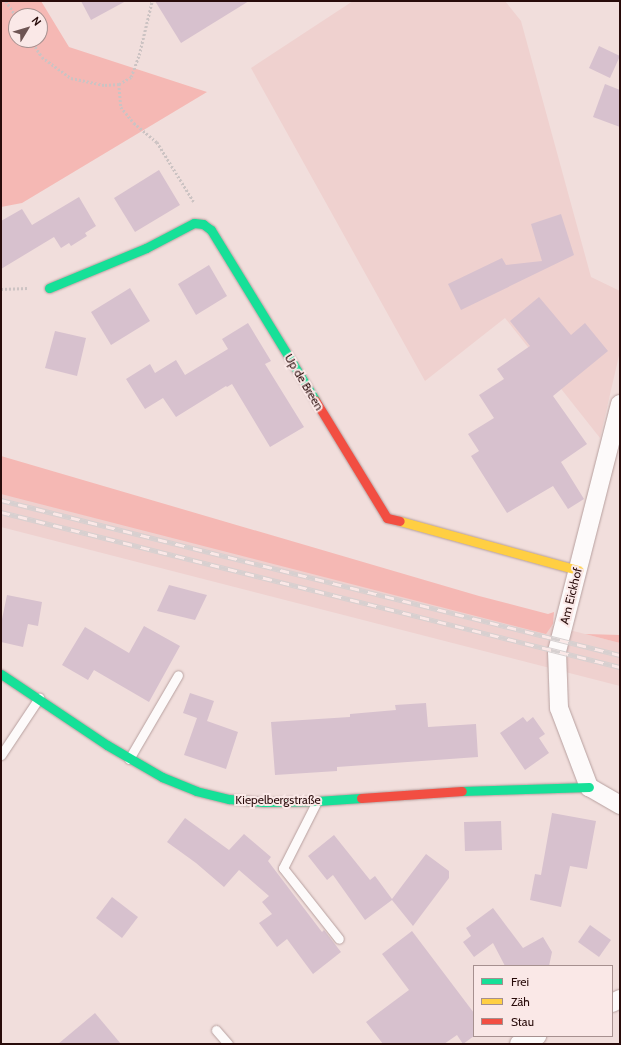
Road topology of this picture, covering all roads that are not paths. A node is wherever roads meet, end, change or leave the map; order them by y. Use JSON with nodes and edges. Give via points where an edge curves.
{"nodes":[{"id":1,"x":49,"y":288,"type":"dead end"},
{"id":2,"x":620,"y":404,"type":"edge"},
{"id":3,"x":578,"y":570,"type":"junction"},
{"id":4,"x":1,"y":674,"type":"edge"},
{"id":5,"x":178,"y":675,"type":"dead end"},
{"id":6,"x":39,"y":698,"type":"junction"},
{"id":7,"x":1,"y":755,"type":"edge"},
{"id":8,"x":129,"y":759,"type":"junction"},
{"id":9,"x":589,"y":788,"type":"junction"},
{"id":10,"x":317,"y":801,"type":"junction"},
{"id":11,"x":620,"y":805,"type":"edge"},
{"id":12,"x":339,"y":939,"type":"dead end"},
{"id":13,"x":216,"y":1030,"type":"dead end"},
{"id":14,"x":535,"y":1037,"type":"edge"},
{"id":15,"x":228,"y":1044,"type":"edge"},
{"id":16,"x":519,"y":1044,"type":"edge"}],
"edges":[{"from":1,"to":3,"type":"street","name":"Up de Breen","via":[[146,248],[194,223],[203,224],[211,230],[387,518]]},
{"from":2,"to":3,"type":"street","name":"Am Eickhof"},
{"from":3,"to":9,"type":"street","name":"Am Eickhof","via":[[557,651],[559,708]]},
{"from":4,"to":6,"type":"street","name":"Kiepelbergstraße"},
{"from":5,"to":8,"type":"lane"},
{"from":6,"to":7,"type":"lane"},
{"from":6,"to":8,"type":"street","name":"Kiepelbergstraße"},
{"from":8,"to":10,"type":"street","name":"Kiepelbergstraße","via":[[162,777],[196,791],[229,800]]},
{"from":9,"to":10,"type":"street","name":"Kiepelbergstraße","via":[[433,792]]},
{"from":9,"to":11,"type":"street"},
{"from":10,"to":12,"type":"lane","via":[[283,868]]},
{"from":13,"to":15,"type":"lane"},
{"from":14,"to":16,"type":"street"}]}
